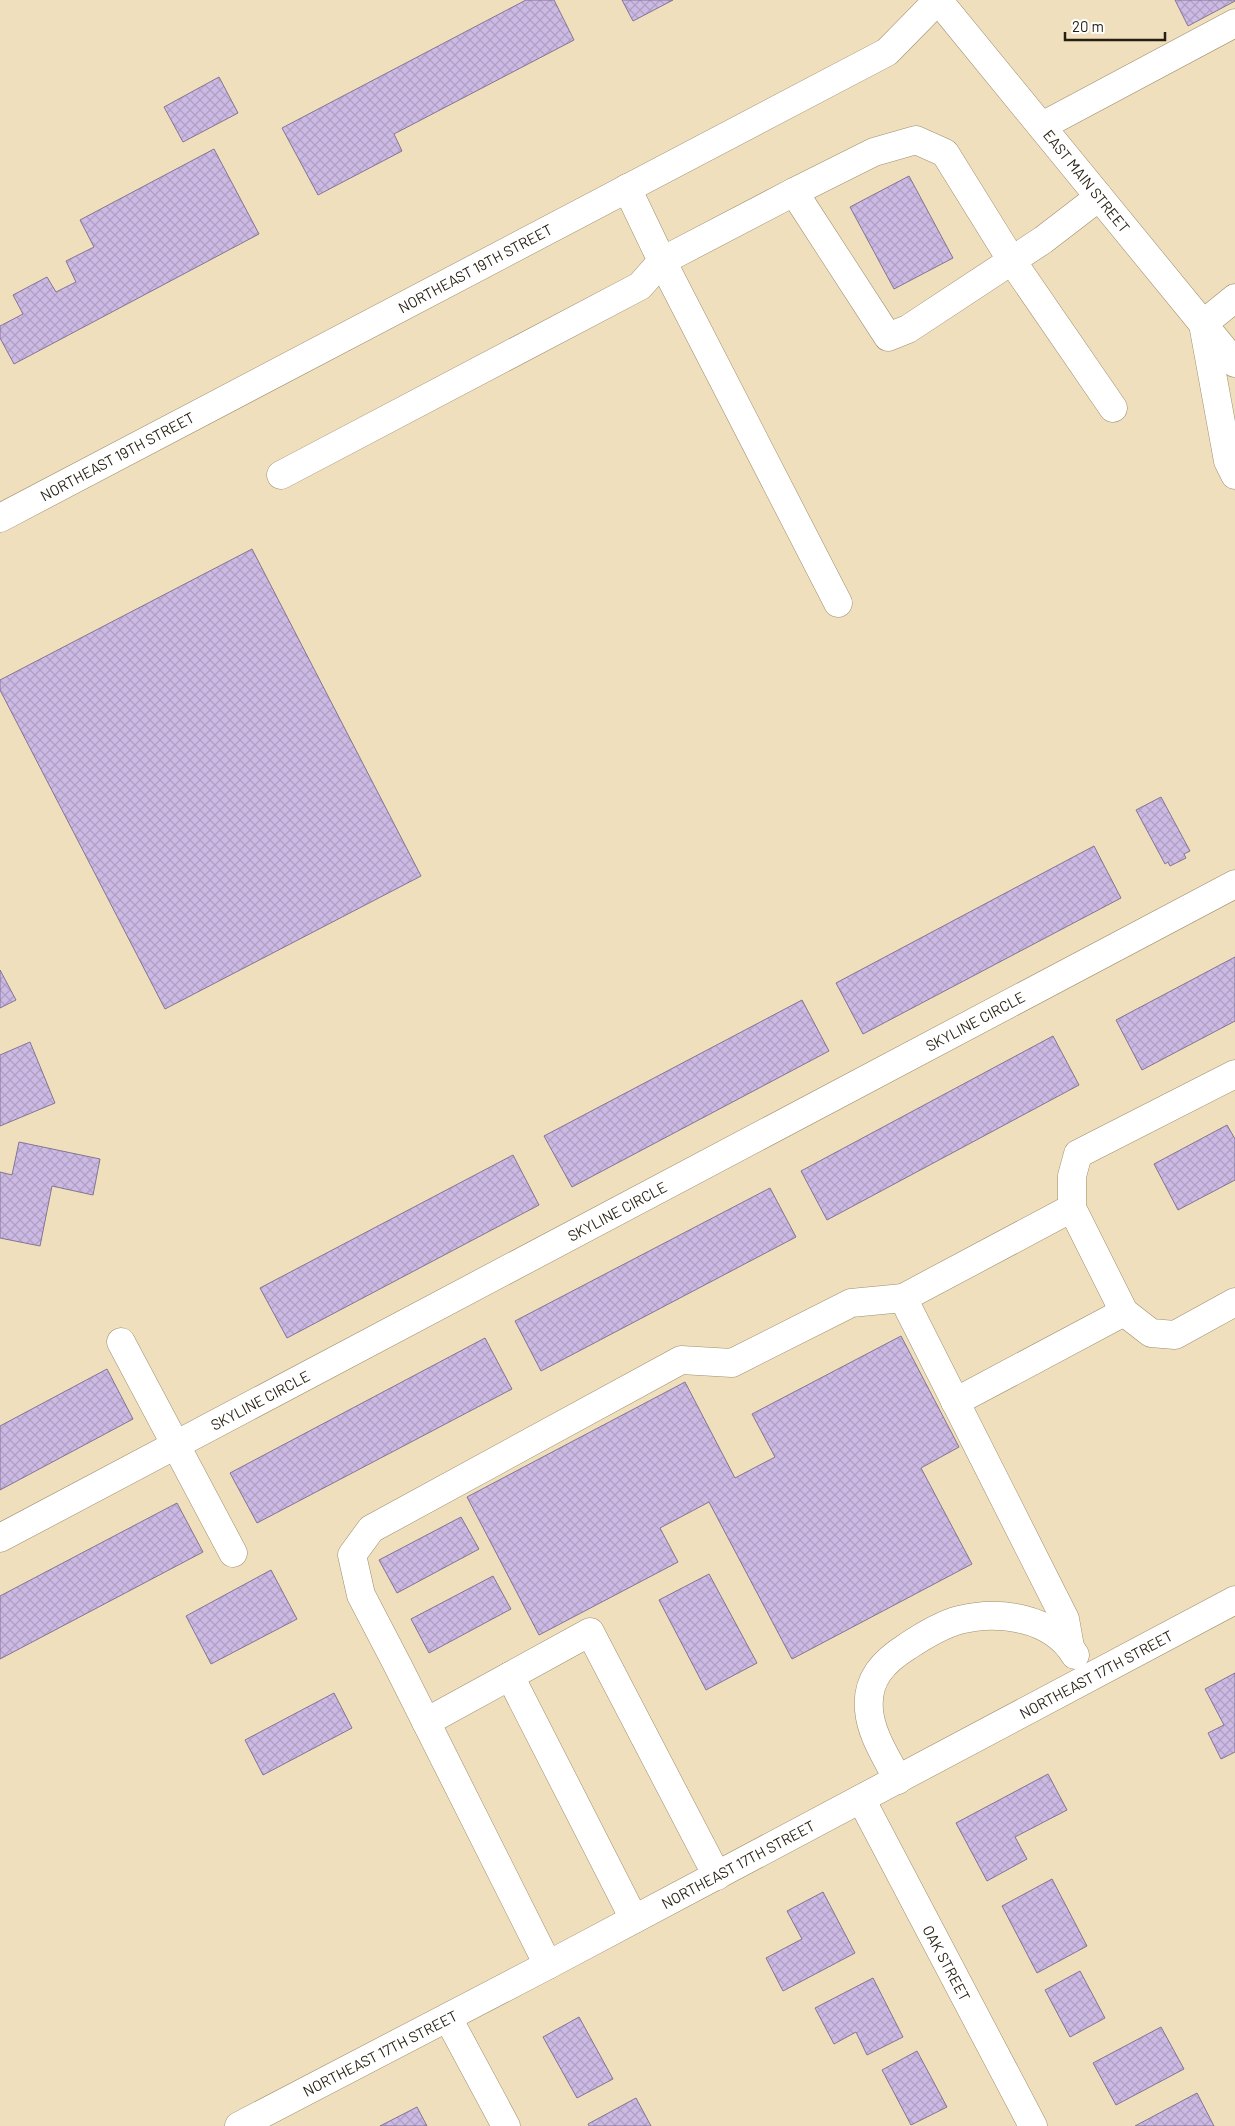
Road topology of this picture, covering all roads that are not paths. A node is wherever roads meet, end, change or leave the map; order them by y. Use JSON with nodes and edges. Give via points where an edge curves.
{"nodes":[{"id":1,"x":938,"y":0,"type":"edge"},
{"id":2,"x":1235,"y":23,"type":"edge"},
{"id":3,"x":1042,"y":126,"type":"junction"},
{"id":4,"x":627,"y":188,"type":"junction"},
{"id":5,"x":794,"y":192,"type":"junction"},
{"id":6,"x":1099,"y":197,"type":"junction"},
{"id":7,"x":662,"y":261,"type":"junction"},
{"id":8,"x":1012,"y":261,"type":"junction"},
{"id":9,"x":1235,"y":298,"type":"edge"},
{"id":10,"x":1203,"y":324,"type":"junction"},
{"id":11,"x":1235,"y":363,"type":"edge"},
{"id":12,"x":1113,"y":408,"type":"dead end"},
{"id":13,"x":1235,"y":474,"type":"edge"},
{"id":14,"x":280,"y":475,"type":"dead end"},
{"id":15,"x":0,"y":518,"type":"edge"},
{"id":16,"x":838,"y":603,"type":"dead end"},
{"id":17,"x":1235,"y":884,"type":"edge"},
{"id":18,"x":1235,"y":1074,"type":"edge"},
{"id":19,"x":1072,"y":1208,"type":"junction"},
{"id":20,"x":903,"y":1298,"type":"junction"},
{"id":21,"x":1235,"y":1302,"type":"edge"},
{"id":22,"x":1124,"y":1312,"type":"junction"},
{"id":23,"x":121,"y":1342,"type":"dead end"},
{"id":24,"x":956,"y":1402,"type":"junction"},
{"id":25,"x":176,"y":1445,"type":"junction"},
{"id":26,"x":0,"y":1538,"type":"edge"},
{"id":27,"x":232,"y":1553,"type":"dead end"},
{"id":28,"x":1235,"y":1600,"type":"edge"},
{"id":29,"x":1070,"y":1647,"type":"junction"},
{"id":30,"x":510,"y":1676,"type":"junction"},
{"id":31,"x":1089,"y":1678,"type":"junction"},
{"id":32,"x":426,"y":1722,"type":"junction"},
{"id":33,"x":898,"y":1780,"type":"junction"},
{"id":34,"x":861,"y":1799,"type":"junction"},
{"id":35,"x":717,"y":1876,"type":"junction"},
{"id":36,"x":634,"y":1919,"type":"junction"},
{"id":37,"x":548,"y":1965,"type":"junction"},
{"id":38,"x":448,"y":2018,"type":"junction"},
{"id":39,"x":239,"y":2126,"type":"edge"},
{"id":40,"x":506,"y":2126,"type":"edge"},
{"id":41,"x":1033,"y":2126,"type":"edge"}],
"edges":[{"from":1,"to":3,"type":"street","name":"EAST MAIN STREET"},
{"from":1,"to":4,"type":"street","name":"NORTHEAST 19TH STREET","via":[[887,52]]},
{"from":2,"to":3,"type":"street"},
{"from":3,"to":6,"type":"street","name":"EAST MAIN STREET"},
{"from":4,"to":7,"type":"street"},
{"from":4,"to":15,"type":"street","name":"NORTHEAST 19TH STREET"},
{"from":5,"to":7,"type":"street"},
{"from":5,"to":8,"type":"street","via":[[874,152],[916,140],[945,154]]},
{"from":5,"to":8,"type":"street","via":[[888,338]]},
{"from":6,"to":8,"type":"street"},
{"from":6,"to":10,"type":"street","name":"EAST MAIN STREET"},
{"from":7,"to":14,"type":"street","via":[[640,286]]},
{"from":7,"to":16,"type":"street"},
{"from":8,"to":12,"type":"street"},
{"from":9,"to":10,"type":"street"},
{"from":10,"to":11,"type":"street","name":"EAST MAIN STREET"},
{"from":10,"to":13,"type":"street","via":[[1228,461]]},
{"from":17,"to":25,"type":"street","name":"SKYLINE CIRCLE"},
{"from":18,"to":19,"type":"street","via":[[1078,1154],[1072,1176]]},
{"from":19,"to":20,"type":"street"},
{"from":19,"to":22,"type":"street"},
{"from":20,"to":24,"type":"street"},
{"from":20,"to":32,"type":"street","via":[[851,1302],[732,1363],[681,1360],[371,1529],[352,1555],[361,1595]]},
{"from":21,"to":22,"type":"street","via":[[1175,1335],[1151,1333]]},
{"from":22,"to":24,"type":"street"},
{"from":23,"to":25,"type":"street"},
{"from":24,"to":29,"type":"street","via":[[1065,1619]]},
{"from":25,"to":26,"type":"street","name":"SKYLINE CIRCLE"},
{"from":25,"to":27,"type":"street"},
{"from":28,"to":31,"type":"street","name":"NORTHEAST 17TH STREET"},
{"from":29,"to":31,"type":"street"},
{"from":29,"to":33,"type":"street","via":[[1040,1623],[989,1616],[958,1620],[934,1630],[889,1659],[873,1679],[868,1708],[873,1730]]},
{"from":30,"to":32,"type":"street"},
{"from":30,"to":35,"type":"street","via":[[590,1632]]},
{"from":30,"to":36,"type":"street"},
{"from":31,"to":33,"type":"street","name":"NORTHEAST 17TH STREET"},
{"from":32,"to":37,"type":"street"},
{"from":33,"to":34,"type":"street","name":"NORTHEAST 17TH STREET"},
{"from":34,"to":35,"type":"street","name":"NORTHEAST 17TH STREET"},
{"from":34,"to":41,"type":"street","name":"OAK STREET"},
{"from":35,"to":36,"type":"street","name":"NORTHEAST 17TH STREET"},
{"from":36,"to":37,"type":"street","name":"NORTHEAST 17TH STREET"},
{"from":37,"to":38,"type":"street","name":"NORTHEAST 17TH STREET"},
{"from":38,"to":39,"type":"street","name":"NORTHEAST 17TH STREET"},
{"from":38,"to":40,"type":"street"}]}
